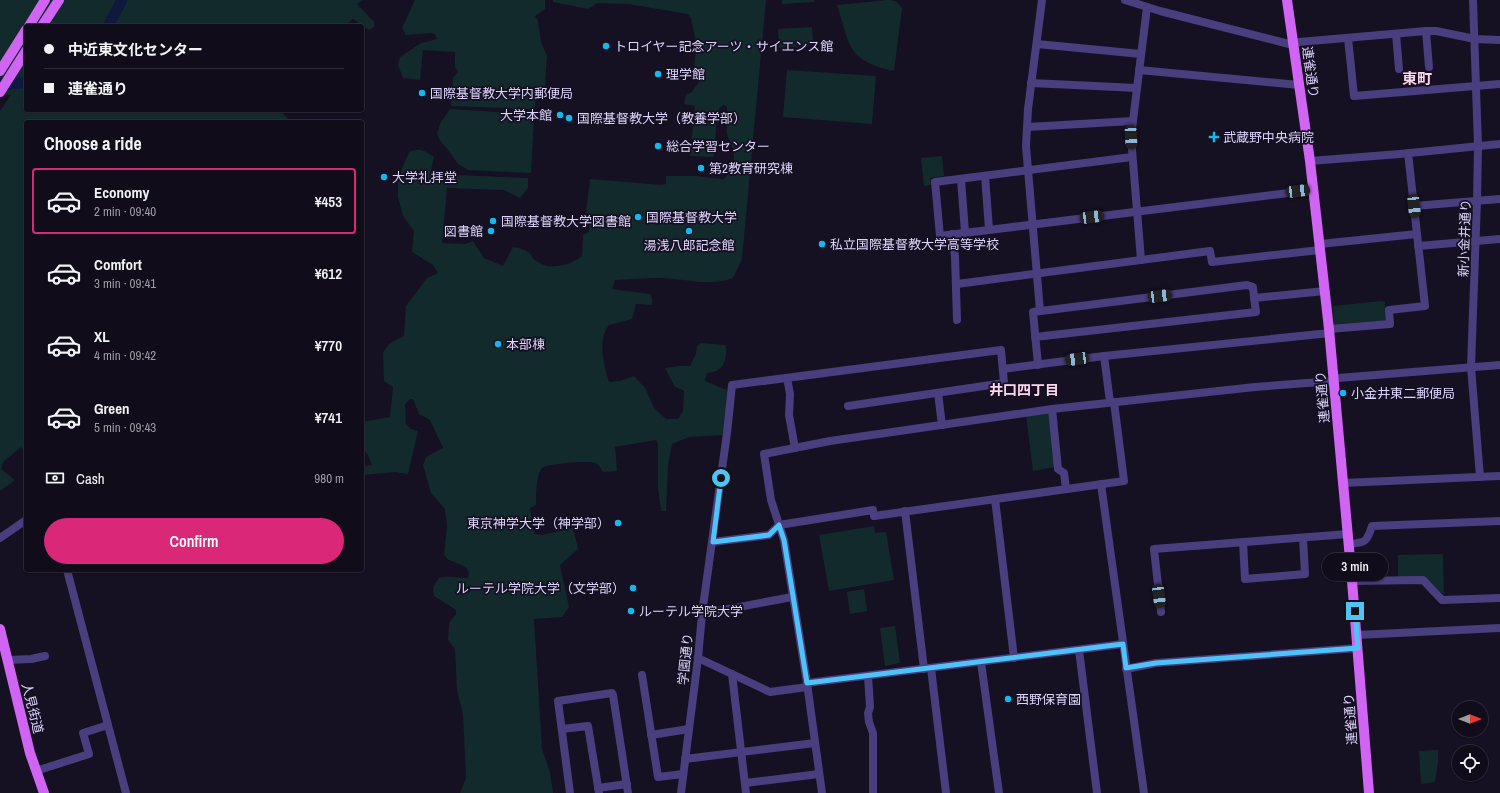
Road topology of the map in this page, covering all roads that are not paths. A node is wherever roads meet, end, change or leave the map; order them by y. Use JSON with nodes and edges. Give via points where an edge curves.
{"nodes":[{"id":1,"x":45,"y":0,"type":"edge"},
{"id":2,"x":59,"y":0,"type":"edge"},
{"id":3,"x":1042,"y":0,"type":"edge"},
{"id":4,"x":1125,"y":0,"type":"edge"},
{"id":5,"x":1287,"y":0,"type":"edge"},
{"id":6,"x":1473,"y":0,"type":"edge"},
{"id":7,"x":1147,"y":7,"type":"junction"},
{"id":8,"x":30,"y":24,"type":"edge"},
{"id":9,"x":43,"y":24,"type":"edge"},
{"id":10,"x":1426,"y":31,"type":"junction"},
{"id":11,"x":24,"y":33,"type":"edge"},
{"id":12,"x":1396,"y":34,"type":"junction"},
{"id":13,"x":1348,"y":38,"type":"junction"},
{"id":14,"x":1474,"y":39,"type":"junction"},
{"id":15,"x":1500,"y":40,"type":"edge"},
{"id":16,"x":1293,"y":43,"type":"junction"},
{"id":17,"x":1037,"y":44,"type":"junction"},
{"id":18,"x":24,"y":54,"type":"edge"},
{"id":19,"x":1141,"y":54,"type":"junction"},
{"id":20,"x":1429,"y":67,"type":"dead end"},
{"id":21,"x":1139,"y":70,"type":"junction"},
{"id":22,"x":1400,"y":70,"type":"dead end"},
{"id":23,"x":0,"y":71,"type":"edge"},
{"id":24,"x":1031,"y":83,"type":"junction"},
{"id":25,"x":1299,"y":84,"type":"junction"},
{"id":26,"x":1500,"y":84,"type":"edge"},
{"id":27,"x":1476,"y":87,"type":"junction"},
{"id":28,"x":1137,"y":88,"type":"junction"},
{"id":29,"x":0,"y":92,"type":"edge"},
{"id":30,"x":1133,"y":120,"type":"junction"},
{"id":31,"x":1027,"y":126,"type":"junction"},
{"id":32,"x":1500,"y":144,"type":"edge"},
{"id":33,"x":1478,"y":146,"type":"junction"},
{"id":34,"x":1408,"y":153,"type":"junction"},
{"id":35,"x":1132,"y":157,"type":"junction"},
{"id":36,"x":1310,"y":161,"type":"junction"},
{"id":37,"x":1028,"y":170,"type":"junction"},
{"id":38,"x":985,"y":176,"type":"junction"},
{"id":39,"x":961,"y":179,"type":"junction"},
{"id":40,"x":1313,"y":190,"type":"junction"},
{"id":41,"x":1500,"y":199,"type":"edge"},
{"id":42,"x":1477,"y":201,"type":"junction"},
{"id":43,"x":1414,"y":206,"type":"junction"},
{"id":44,"x":1137,"y":211,"type":"junction"},
{"id":45,"x":1033,"y":224,"type":"junction"},
{"id":46,"x":989,"y":229,"type":"junction"},
{"id":47,"x":965,"y":232,"type":"junction"},
{"id":48,"x":952,"y":234,"type":"junction"},
{"id":49,"x":1417,"y":234,"type":"junction"},
{"id":50,"x":1500,"y":239,"type":"edge"},
{"id":51,"x":1476,"y":241,"type":"junction"},
{"id":52,"x":1320,"y":246,"type":"junction"},
{"id":53,"x":1418,"y":246,"type":"junction"},
{"id":54,"x":1141,"y":260,"type":"junction"},
{"id":55,"x":1037,"y":273,"type":"junction"},
{"id":56,"x":956,"y":284,"type":"junction"},
{"id":57,"x":1325,"y":291,"type":"junction"},
{"id":58,"x":1254,"y":298,"type":"junction"},
{"id":59,"x":1040,"y":311,"type":"junction"},
{"id":60,"x":957,"y":320,"type":"dead end"},
{"id":61,"x":1329,"y":331,"type":"junction"},
{"id":62,"x":1035,"y":337,"type":"junction"},
{"id":63,"x":1104,"y":356,"type":"junction"},
{"id":64,"x":1038,"y":365,"type":"junction"},
{"id":65,"x":1500,"y":365,"type":"edge"},
{"id":66,"x":1471,"y":367,"type":"junction"},
{"id":67,"x":1003,"y":369,"type":"junction"},
{"id":68,"x":787,"y":378,"type":"junction"},
{"id":69,"x":1334,"y":381,"type":"junction"},
{"id":70,"x":938,"y":393,"type":"junction"},
{"id":71,"x":1112,"y":402,"type":"junction"},
{"id":72,"x":848,"y":406,"type":"dead end"},
{"id":73,"x":1052,"y":409,"type":"junction"},
{"id":74,"x":942,"y":425,"type":"junction"},
{"id":75,"x":795,"y":448,"type":"junction"},
{"id":76,"x":1500,"y":476,"type":"edge"},
{"id":77,"x":1480,"y":477,"type":"junction"},
{"id":78,"x":1343,"y":483,"type":"junction"},
{"id":79,"x":1101,"y":484,"type":"junction"},
{"id":80,"x":1066,"y":489,"type":"junction"},
{"id":81,"x":995,"y":499,"type":"junction"},
{"id":82,"x":905,"y":512,"type":"junction"},
{"id":83,"x":24,"y":521,"type":"edge"},
{"id":84,"x":1500,"y":521,"type":"edge"},
{"id":85,"x":779,"y":525,"type":"junction"},
{"id":86,"x":0,"y":538,"type":"edge"},
{"id":87,"x":1303,"y":538,"type":"junction"},
{"id":88,"x":1348,"y":539,"type":"junction"},
{"id":89,"x":713,"y":542,"type":"junction"},
{"id":90,"x":1243,"y":542,"type":"junction"},
{"id":91,"x":68,"y":572,"type":"edge"},
{"id":92,"x":1352,"y":581,"type":"junction"},
{"id":93,"x":792,"y":598,"type":"junction"},
{"id":94,"x":1500,"y":598,"type":"edge"},
{"id":95,"x":1161,"y":612,"type":"dead end"},
{"id":96,"x":702,"y":614,"type":"junction"},
{"id":97,"x":1500,"y":628,"type":"edge"},
{"id":98,"x":0,"y":629,"type":"edge"},
{"id":99,"x":1357,"y":635,"type":"junction"},
{"id":100,"x":1123,"y":644,"type":"junction"},
{"id":101,"x":1358,"y":648,"type":"junction"},
{"id":102,"x":1079,"y":650,"type":"junction"},
{"id":103,"x":45,"y":656,"type":"dead end"},
{"id":104,"x":698,"y":658,"type":"junction"},
{"id":105,"x":1014,"y":658,"type":"junction"},
{"id":106,"x":8,"y":660,"type":"junction"},
{"id":107,"x":981,"y":662,"type":"junction"},
{"id":108,"x":927,"y":668,"type":"junction"},
{"id":109,"x":1126,"y":668,"type":"junction"},
{"id":110,"x":732,"y":674,"type":"junction"},
{"id":111,"x":642,"y":675,"type":"dead end"},
{"id":112,"x":868,"y":676,"type":"junction"},
{"id":113,"x":807,"y":685,"type":"junction"},
{"id":114,"x":108,"y":724,"type":"junction"},
{"id":115,"x":689,"y":729,"type":"junction"},
{"id":116,"x":562,"y":730,"type":"junction"},
{"id":117,"x":651,"y":735,"type":"junction"},
{"id":118,"x":815,"y":743,"type":"junction"},
{"id":119,"x":741,"y":752,"type":"junction"},
{"id":120,"x":685,"y":759,"type":"junction"},
{"id":121,"x":36,"y":771,"type":"junction"},
{"id":122,"x":683,"y":774,"type":"junction"},
{"id":123,"x":819,"y":774,"type":"junction"},
{"id":124,"x":745,"y":783,"type":"junction"},
{"id":125,"x":627,"y":784,"type":"junction"},
{"id":126,"x":598,"y":790,"type":"edge"},
{"id":127,"x":44,"y":793,"type":"edge"},
{"id":128,"x":126,"y":793,"type":"edge"},
{"id":129,"x":570,"y":793,"type":"edge"},
{"id":130,"x":628,"y":793,"type":"edge"},
{"id":131,"x":681,"y":793,"type":"edge"},
{"id":132,"x":746,"y":793,"type":"edge"},
{"id":133,"x":822,"y":793,"type":"edge"},
{"id":134,"x":873,"y":793,"type":"edge"},
{"id":135,"x":946,"y":793,"type":"edge"},
{"id":136,"x":999,"y":793,"type":"edge"},
{"id":137,"x":1097,"y":793,"type":"edge"},
{"id":138,"x":1144,"y":793,"type":"edge"},
{"id":139,"x":1369,"y":793,"type":"edge"}],
"edges":[{"from":1,"to":8,"type":"main road"},
{"from":2,"to":9,"type":"main road"},
{"from":3,"to":17,"type":"street"},
{"from":4,"to":7,"type":"street"},
{"from":5,"to":16,"type":"main road","name":"連雀通り"},
{"from":6,"to":14,"type":"street","name":"新小金井通り"},
{"from":7,"to":16,"type":"street","via":[[1282,43]]},
{"from":7,"to":19,"type":"street"},
{"from":10,"to":12,"type":"street"},
{"from":10,"to":14,"type":"street"},
{"from":10,"to":20,"type":"street"},
{"from":11,"to":23,"type":"main road"},
{"from":12,"to":13,"type":"street"},
{"from":12,"to":22,"type":"street"},
{"from":13,"to":16,"type":"street"},
{"from":13,"to":27,"type":"street","via":[[1354,96]]},
{"from":14,"to":15,"type":"street"},
{"from":14,"to":27,"type":"street","name":"新小金井通り"},
{"from":16,"to":25,"type":"main road","name":"連雀通り"},
{"from":17,"to":19,"type":"street"},
{"from":17,"to":24,"type":"street"},
{"from":18,"to":29,"type":"main road"},
{"from":19,"to":21,"type":"street"},
{"from":21,"to":25,"type":"street"},
{"from":21,"to":28,"type":"street"},
{"from":24,"to":28,"type":"street"},
{"from":24,"to":31,"type":"street"},
{"from":25,"to":36,"type":"main road","name":"連雀通り"},
{"from":26,"to":27,"type":"street"},
{"from":27,"to":33,"type":"street","name":"新小金井通り"},
{"from":28,"to":30,"type":"street"},
{"from":30,"to":31,"type":"street"},
{"from":30,"to":35,"type":"street"},
{"from":31,"to":37,"type":"street"},
{"from":32,"to":33,"type":"street"},
{"from":33,"to":34,"type":"street"},
{"from":33,"to":42,"type":"street","name":"新小金井通り"},
{"from":34,"to":36,"type":"street"},
{"from":34,"to":43,"type":"street"},
{"from":35,"to":37,"type":"street"},
{"from":35,"to":44,"type":"street"},
{"from":36,"to":40,"type":"main road","name":"連雀通り"},
{"from":37,"to":38,"type":"street"},
{"from":37,"to":45,"type":"street"},
{"from":38,"to":39,"type":"street"},
{"from":38,"to":46,"type":"street"},
{"from":39,"to":47,"type":"street"},
{"from":39,"to":48,"type":"street","via":[[936,182],[940,236]]},
{"from":40,"to":44,"type":"street"},
{"from":40,"to":52,"type":"main road","name":"連雀通り"},
{"from":41,"to":42,"type":"street"},
{"from":42,"to":43,"type":"street"},
{"from":42,"to":51,"type":"street","name":"新小金井通り"},
{"from":43,"to":49,"type":"street"},
{"from":44,"to":45,"type":"street"},
{"from":44,"to":54,"type":"street"},
{"from":45,"to":46,"type":"street"},
{"from":45,"to":55,"type":"street"},
{"from":46,"to":47,"type":"street"},
{"from":47,"to":48,"type":"street"},
{"from":48,"to":56,"type":"street"},
{"from":49,"to":52,"type":"street"},
{"from":49,"to":53,"type":"street"},
{"from":50,"to":51,"type":"street"},
{"from":51,"to":53,"type":"street"},
{"from":51,"to":66,"type":"street","name":"新小金井通り"},
{"from":52,"to":54,"type":"street","via":[[1212,262],[1210,251]]},
{"from":52,"to":57,"type":"main road","name":"連雀通り"},
{"from":53,"to":61,"type":"street","via":[[1425,306],[1389,310],[1390,324]]},
{"from":54,"to":55,"type":"street"},
{"from":55,"to":56,"type":"street"},
{"from":55,"to":59,"type":"street"},
{"from":56,"to":60,"type":"street"},
{"from":57,"to":58,"type":"street"},
{"from":57,"to":61,"type":"main road","name":"連雀通り"},
{"from":58,"to":59,"type":"street","via":[[1253,287],[1247,285]]},
{"from":58,"to":62,"type":"street","via":[[1256,312]]},
{"from":59,"to":62,"type":"street","via":[[1033,312]]},
{"from":61,"to":63,"type":"street"},
{"from":61,"to":69,"type":"main road","name":"連雀通り"},
{"from":62,"to":64,"type":"street"},
{"from":63,"to":64,"type":"street"},
{"from":63,"to":71,"type":"street"},
{"from":64,"to":67,"type":"street"},
{"from":65,"to":66,"type":"street"},
{"from":66,"to":69,"type":"street","via":[[1338,378]]},
{"from":66,"to":77,"type":"street","name":"新小金井通り"},
{"from":67,"to":68,"type":"street","via":[[1001,350]]},
{"from":67,"to":70,"type":"street","via":[[1004,383]]},
{"from":68,"to":75,"type":"street","via":[[790,394],[789,414]]},
{"from":68,"to":89,"type":"street","name":"学園通り","via":[[732,385]]},
{"from":69,"to":71,"type":"street"},
{"from":69,"to":78,"type":"main road","name":"連雀通り"},
{"from":70,"to":72,"type":"street"},
{"from":70,"to":74,"type":"street"},
{"from":71,"to":73,"type":"street"},
{"from":71,"to":79,"type":"street","via":[[1124,481]]},
{"from":73,"to":74,"type":"street"},
{"from":73,"to":80,"type":"street","via":[[1058,469],[1064,473]]},
{"from":74,"to":75,"type":"street"},
{"from":75,"to":85,"type":"street","via":[[764,454],[771,500]]},
{"from":76,"to":77,"type":"street"},
{"from":77,"to":78,"type":"street"},
{"from":78,"to":88,"type":"main road","name":"連雀通り"},
{"from":79,"to":80,"type":"street"},
{"from":79,"to":100,"type":"street"},
{"from":80,"to":81,"type":"street"},
{"from":81,"to":82,"type":"street"},
{"from":81,"to":105,"type":"street"},
{"from":82,"to":85,"type":"street","via":[[874,516],[873,510]]},
{"from":82,"to":108,"type":"street"},
{"from":83,"to":86,"type":"street"},
{"from":84,"to":88,"type":"street","via":[[1372,526],[1368,539],[1362,543]]},
{"from":85,"to":89,"type":"street","via":[[769,535]]},
{"from":85,"to":93,"type":"street","via":[[784,540]]},
{"from":87,"to":88,"type":"street"},
{"from":87,"to":90,"type":"street"},
{"from":87,"to":90,"type":"street","via":[[1305,574],[1245,579]]},
{"from":88,"to":92,"type":"main road","name":"連雀通り"},
{"from":89,"to":96,"type":"street","name":"学園通り"},
{"from":90,"to":95,"type":"street","via":[[1154,549]]},
{"from":91,"to":114,"type":"street"},
{"from":92,"to":94,"type":"street","via":[[1423,580],[1442,600]]},
{"from":92,"to":99,"type":"main road","name":"連雀通り"},
{"from":93,"to":96,"type":"street"},
{"from":93,"to":113,"type":"street"},
{"from":96,"to":104,"type":"street","name":"学園通り"},
{"from":97,"to":99,"type":"street"},
{"from":98,"to":106,"type":"main road","name":"人見街道"},
{"from":99,"to":101,"type":"main road","name":"連雀通り"},
{"from":100,"to":102,"type":"street"},
{"from":100,"to":109,"type":"street"},
{"from":101,"to":109,"type":"street","via":[[1156,663]]},
{"from":101,"to":139,"type":"main road","name":"連雀通り"},
{"from":102,"to":105,"type":"street"},
{"from":102,"to":137,"type":"street"},
{"from":103,"to":106,"type":"street"},
{"from":104,"to":110,"type":"street"},
{"from":104,"to":115,"type":"street","name":"学園通り"},
{"from":105,"to":107,"type":"street"},
{"from":106,"to":121,"type":"main road","name":"人見街道"},
{"from":107,"to":108,"type":"street"},
{"from":107,"to":136,"type":"street"},
{"from":108,"to":112,"type":"street"},
{"from":108,"to":135,"type":"street"},
{"from":109,"to":138,"type":"street"},
{"from":110,"to":113,"type":"street","via":[[770,692]]},
{"from":110,"to":119,"type":"street"},
{"from":111,"to":117,"type":"street"},
{"from":112,"to":113,"type":"street"},
{"from":112,"to":134,"type":"street","via":[[868,717],[873,733]]},
{"from":113,"to":118,"type":"street"},
{"from":114,"to":121,"type":"street","via":[[83,733],[89,754]]},
{"from":114,"to":128,"type":"street"},
{"from":115,"to":117,"type":"street"},
{"from":115,"to":120,"type":"street","name":"学園通り"},
{"from":116,"to":125,"type":"street","via":[[558,701],[612,693]]},
{"from":116,"to":126,"type":"street","via":[[588,726]]},
{"from":116,"to":129,"type":"street"},
{"from":117,"to":122,"type":"street","via":[[658,777]]},
{"from":118,"to":119,"type":"street"},
{"from":118,"to":123,"type":"street"},
{"from":119,"to":120,"type":"street"},
{"from":119,"to":124,"type":"street"},
{"from":120,"to":122,"type":"street","name":"学園通り"},
{"from":121,"to":127,"type":"main road","name":"人見街道"},
{"from":122,"to":131,"type":"street","name":"学園通り"},
{"from":123,"to":124,"type":"street"},
{"from":123,"to":133,"type":"street"},
{"from":124,"to":132,"type":"street"},
{"from":125,"to":126,"type":"street"},
{"from":125,"to":130,"type":"street"}]}
